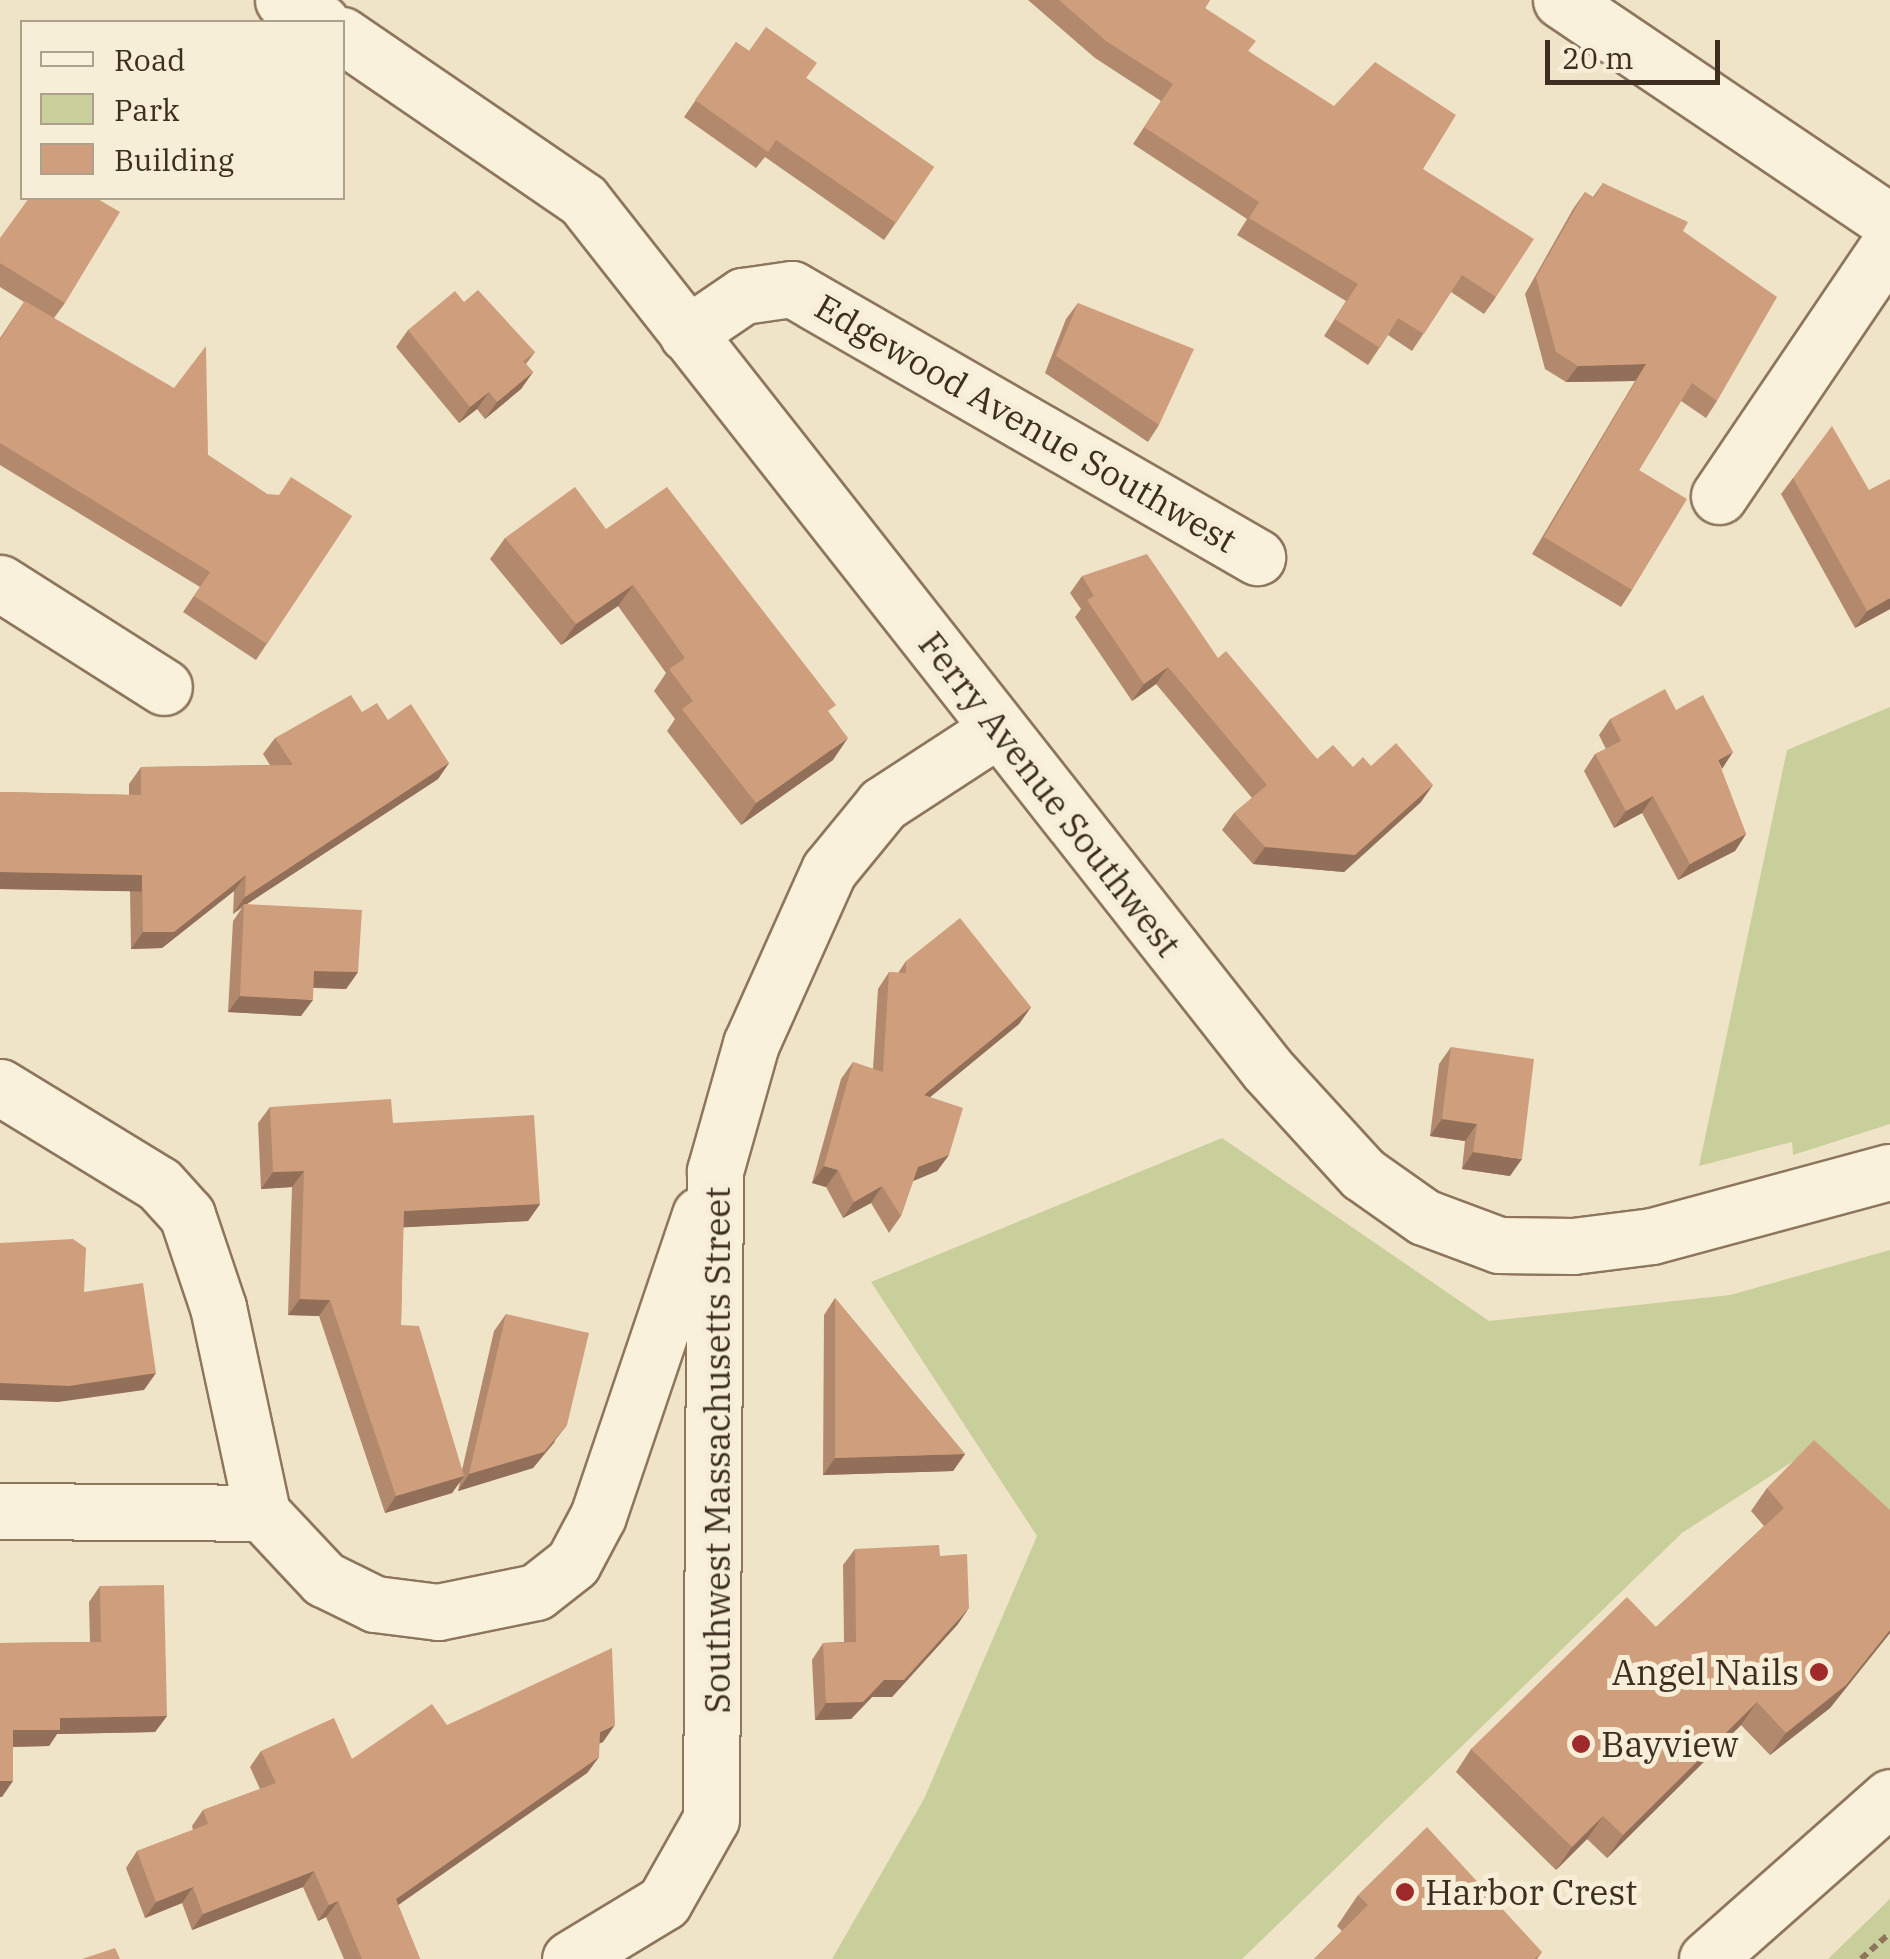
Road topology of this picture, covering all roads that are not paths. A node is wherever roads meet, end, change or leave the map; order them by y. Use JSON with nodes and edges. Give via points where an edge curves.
{"nodes":[{"id":1,"x":284,"y":0,"type":"edge"},
{"id":2,"x":1561,"y":0,"type":"edge"},
{"id":3,"x":318,"y":20,"type":"edge"},
{"id":4,"x":345,"y":38,"type":"edge"},
{"id":5,"x":1890,"y":222,"type":"edge"},
{"id":6,"x":1890,"y":243,"type":"edge"},
{"id":7,"x":688,"y":334,"type":"junction"},
{"id":8,"x":1719,"y":496,"type":"dead end"},
{"id":9,"x":1256,"y":557,"type":"dead end"},
{"id":10,"x":0,"y":584,"type":"edge"},
{"id":11,"x":164,"y":688,"type":"dead end"},
{"id":12,"x":998,"y":729,"type":"junction"},
{"id":13,"x":0,"y":1087,"type":"edge"},
{"id":14,"x":715,"y":1171,"type":"junction"},
{"id":15,"x":1890,"y":1172,"type":"edge"},
{"id":16,"x":0,"y":1510,"type":"edge"},
{"id":17,"x":262,"y":1513,"type":"junction"},
{"id":18,"x":1890,"y":1797,"type":"edge"},
{"id":19,"x":570,"y":1959,"type":"edge"},
{"id":20,"x":1707,"y":1959,"type":"edge"}],
"edges":[{"from":1,"to":3,"type":"street"},
{"from":2,"to":5,"type":"street"},
{"from":4,"to":7,"type":"street","name":"Ferry Avenue Southwest","via":[[583,200]]},
{"from":6,"to":8,"type":"street"},
{"from":7,"to":9,"type":"street","name":"Edgewood Avenue Southwest","via":[[743,296],[792,290]]},
{"from":7,"to":12,"type":"street","name":"Ferry Avenue Southwest"},
{"from":10,"to":11,"type":"street"},
{"from":12,"to":14,"type":"street","name":"Southwest Massachusetts Street","via":[[883,804],[829,870],[751,1044]]},
{"from":12,"to":15,"type":"street","name":"Ferry Avenue Southwest","via":[[1268,1069],[1362,1174],[1424,1217],[1499,1245],[1573,1246],[1652,1236]]},
{"from":13,"to":17,"type":"street","via":[[159,1184],[187,1215],[218,1307]]},
{"from":14,"to":17,"type":"street","via":[[598,1516],[573,1564],[536,1592],[438,1612],[376,1604],[324,1579]]},
{"from":14,"to":19,"type":"street","name":"Southwest Massachusetts Street","via":[[718,1762],[712,1819],[664,1902]]},
{"from":16,"to":17,"type":"street"},
{"from":18,"to":20,"type":"street"}]}
